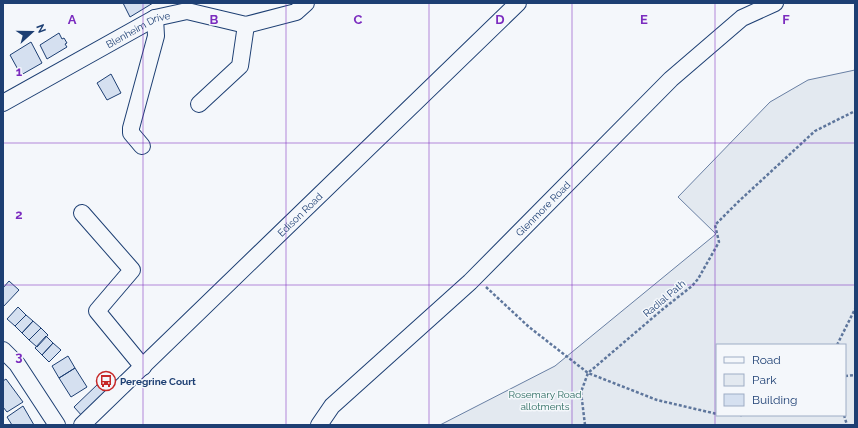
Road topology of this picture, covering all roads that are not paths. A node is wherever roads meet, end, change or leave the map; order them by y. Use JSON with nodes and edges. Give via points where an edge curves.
{"nodes":[{"id":1,"x":306,"y":3,"type":"edge"},
{"id":2,"x":518,"y":3,"type":"edge"},
{"id":3,"x":776,"y":3,"type":"edge"},
{"id":4,"x":156,"y":18,"type":"junction"},
{"id":5,"x":246,"y":25,"type":"junction"},
{"id":6,"x":3,"y":103,"type":"edge"},
{"id":7,"x":199,"y":104,"type":"dead end"},
{"id":8,"x":142,"y":146,"type":"dead end"},
{"id":9,"x":82,"y":214,"type":"dead end"},
{"id":10,"x":3,"y":350,"type":"edge"},
{"id":11,"x":143,"y":366,"type":"junction"},
{"id":12,"x":57,"y":425,"type":"edge"},
{"id":13,"x":82,"y":425,"type":"edge"},
{"id":14,"x":319,"y":425,"type":"edge"}],
"edges":[{"from":1,"to":5,"type":"street","name":"Blenheim Drive","via":[[296,12]]},
{"from":2,"to":11,"type":"street","name":"Edison Road"},
{"from":3,"to":14,"type":"street","name":"Glenmore Road","via":[[742,18],[671,79],[475,276],[332,406]]},
{"from":4,"to":5,"type":"street","name":"Blenheim Drive","via":[[187,11]]},
{"from":4,"to":6,"type":"street","name":"Blenheim Drive"},
{"from":4,"to":8,"type":"street","via":[[156,36],[131,128],[131,133]]},
{"from":5,"to":7,"type":"street","via":[[240,66]]},
{"from":9,"to":11,"type":"street","via":[[132,270],[97,311]]},
{"from":10,"to":12,"type":"street","via":[[17,364]]},
{"from":11,"to":13,"type":"street","name":"Edison Road"}]}
